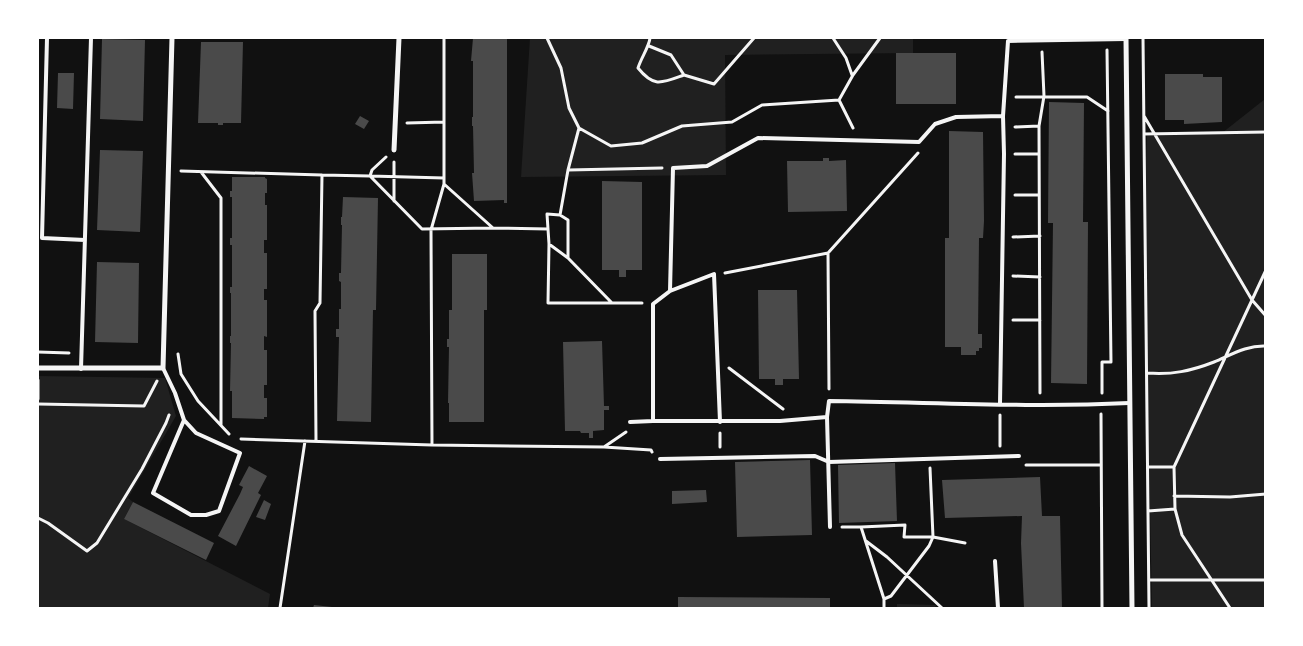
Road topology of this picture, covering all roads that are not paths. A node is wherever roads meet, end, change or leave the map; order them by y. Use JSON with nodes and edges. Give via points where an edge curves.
{"nodes":[{"id":1,"x":47,"y":38,"type":"edge"},
{"id":2,"x":90,"y":38,"type":"edge"},
{"id":3,"x":172,"y":38,"type":"edge"},
{"id":4,"x":399,"y":38,"type":"edge"},
{"id":5,"x":1107,"y":38,"type":"edge"},
{"id":6,"x":1126,"y":38,"type":"edge"},
{"id":7,"x":1003,"y":116,"type":"junction"},
{"id":8,"x":394,"y":150,"type":"road end"},
{"id":9,"x":85,"y":240,"type":"junction"},
{"id":10,"x":670,"y":291,"type":"junction"},
{"id":11,"x":38,"y":368,"type":"edge"},
{"id":12,"x":163,"y":368,"type":"junction"},
{"id":13,"x":81,"y":369,"type":"junction"},
{"id":14,"x":1129,"y":403,"type":"junction"},
{"id":15,"x":1000,"y":404,"type":"junction"},
{"id":16,"x":827,"y":417,"type":"junction"},
{"id":17,"x":184,"y":420,"type":"junction"},
{"id":18,"x":653,"y":420,"type":"junction"},
{"id":19,"x":630,"y":422,"type":"road end"},
{"id":20,"x":720,"y":422,"type":"junction"},
{"id":21,"x":1019,"y":456,"type":"road end"},
{"id":22,"x":660,"y":460,"type":"dead end"},
{"id":23,"x":829,"y":462,"type":"junction"},
{"id":24,"x":830,"y":527,"type":"road end"},
{"id":25,"x":995,"y":560,"type":"dead end"},
{"id":26,"x":998,"y":608,"type":"edge"},
{"id":27,"x":1132,"y":608,"type":"edge"}],
"edges":[{"from":1,"to":9,"type":"lane","via":[[42,238]]},
{"from":2,"to":9,"type":"lane"},
{"from":3,"to":12,"type":"street"},
{"from":4,"to":8,"type":"street"},
{"from":5,"to":6,"type":"lane"},
{"from":5,"to":7,"type":"lane","via":[[1008,41]]},
{"from":6,"to":14,"type":"street"},
{"from":7,"to":10,"type":"lane","via":[[956,117],[935,124],[919,142],[758,138],[706,166],[673,168]]},
{"from":7,"to":15,"type":"lane"},
{"from":9,"to":13,"type":"lane"},
{"from":10,"to":18,"type":"lane","via":[[653,304]]},
{"from":10,"to":20,"type":"lane","via":[[714,274]]},
{"from":11,"to":13,"type":"street"},
{"from":12,"to":13,"type":"street"},
{"from":12,"to":17,"type":"lane"},
{"from":14,"to":15,"type":"lane"},
{"from":14,"to":27,"type":"street"},
{"from":15,"to":16,"type":"lane","via":[[829,401]]},
{"from":16,"to":20,"type":"lane"},
{"from":16,"to":23,"type":"lane"},
{"from":17,"to":17,"type":"lane","via":[[153,493],[190,515],[206,515],[219,511],[240,453],[196,433]]},
{"from":18,"to":19,"type":"lane"},
{"from":18,"to":20,"type":"lane"},
{"from":21,"to":23,"type":"lane"},
{"from":22,"to":23,"type":"lane","via":[[815,456]]},
{"from":23,"to":24,"type":"lane"},
{"from":25,"to":26,"type":"lane"}]}
